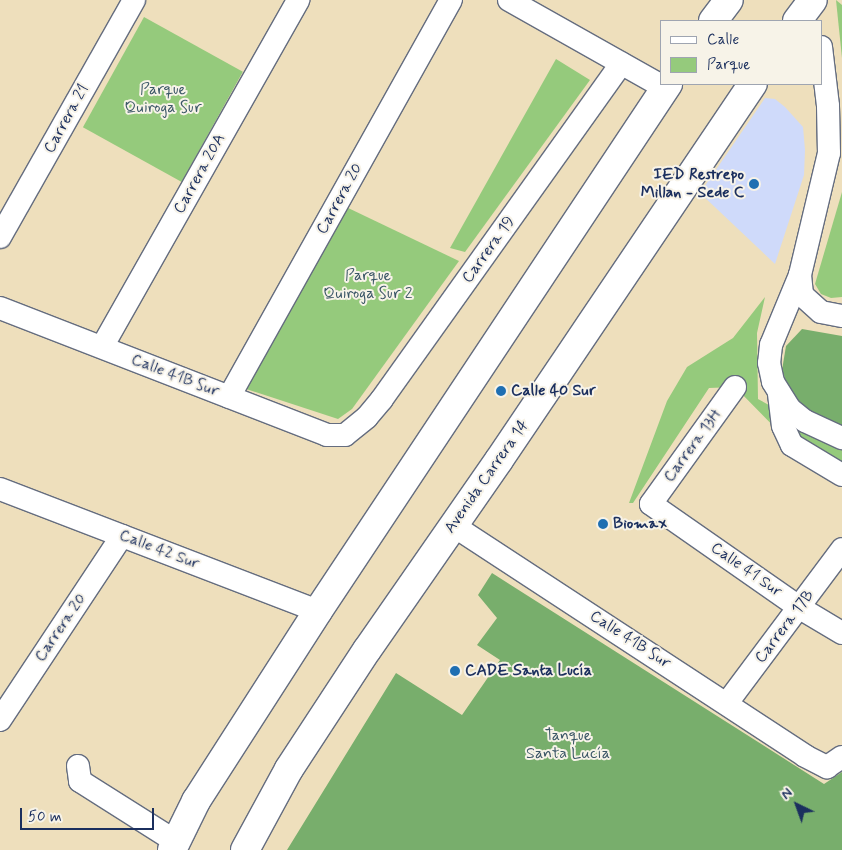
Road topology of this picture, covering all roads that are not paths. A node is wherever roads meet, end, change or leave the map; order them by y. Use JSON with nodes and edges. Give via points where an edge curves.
{"nodes":[{"id":1,"x":134,"y":0,"type":"edge"},
{"id":2,"x":298,"y":0,"type":"edge"},
{"id":3,"x":451,"y":0,"type":"edge"},
{"id":4,"x":509,"y":0,"type":"edge"},
{"id":5,"x":729,"y":0,"type":"edge"},
{"id":6,"x":814,"y":0,"type":"edge"},
{"id":7,"x":714,"y":20,"type":"edge"},
{"id":8,"x":798,"y":20,"type":"edge"},
{"id":9,"x":818,"y":20,"type":"edge"},
{"id":10,"x":822,"y":55,"type":"edge"},
{"id":11,"x":621,"y":64,"type":"junction"},
{"id":12,"x":660,"y":83,"type":"edge"},
{"id":13,"x":752,"y":85,"type":"edge"},
{"id":14,"x":667,"y":86,"type":"edge"},
{"id":15,"x":0,"y":237,"type":"edge"},
{"id":16,"x":800,"y":275,"type":"junction"},
{"id":17,"x":0,"y":308,"type":"edge"},
{"id":18,"x":842,"y":316,"type":"edge"},
{"id":19,"x":102,"y":347,"type":"junction"},
{"id":20,"x":773,"y":382,"type":"junction"},
{"id":21,"x":735,"y":387,"type":"dead end"},
{"id":22,"x":229,"y":397,"type":"junction"},
{"id":23,"x":351,"y":431,"type":"joint"},
{"id":24,"x":842,"y":438,"type":"edge"},
{"id":25,"x":842,"y":475,"type":"edge"},
{"id":26,"x":0,"y":489,"type":"edge"},
{"id":27,"x":651,"y":504,"type":"joint"},
{"id":28,"x":454,"y":526,"type":"junction"},
{"id":29,"x":122,"y":536,"type":"junction"},
{"id":30,"x":842,"y":550,"type":"edge"},
{"id":31,"x":800,"y":608,"type":"junction"},
{"id":32,"x":318,"y":611,"type":"junction"},
{"id":33,"x":842,"y":633,"type":"edge"},
{"id":34,"x":727,"y":703,"type":"junction"},
{"id":35,"x":0,"y":720,"type":"edge"},
{"id":36,"x":842,"y":757,"type":"edge"},
{"id":37,"x":78,"y":766,"type":"dead end"},
{"id":38,"x":174,"y":846,"type":"edge"},
{"id":39,"x":245,"y":850,"type":"edge"}],
"edges":[{"from":1,"to":15,"type":"street","name":"Carrera 21"},
{"from":2,"to":19,"type":"street","name":"Carrera 20A"},
{"from":3,"to":22,"type":"street","name":"Carrera 20"},
{"from":4,"to":11,"type":"street"},
{"from":5,"to":7,"type":"main road"},
{"from":6,"to":8,"type":"main road"},
{"from":6,"to":9,"type":"street"},
{"from":10,"to":16,"type":"street","via":[[829,114],[829,153]]},
{"from":11,"to":12,"type":"street"},
{"from":11,"to":23,"type":"street","name":"Carrera 19","via":[[382,399]]},
{"from":13,"to":28,"type":"main road","name":"Avenida Carrera 14"},
{"from":14,"to":32,"type":"main road"},
{"from":16,"to":18,"type":"street","via":[[802,295],[821,312]]},
{"from":16,"to":20,"type":"street","via":[[772,345],[769,363]]},
{"from":17,"to":19,"type":"street","name":"Calle 41B Sur"},
{"from":19,"to":22,"type":"street","name":"Calle 41B Sur"},
{"from":20,"to":24,"type":"street","via":[[790,409],[805,421]]},
{"from":20,"to":25,"type":"street","via":[[780,396],[786,436],[792,445]]},
{"from":21,"to":27,"type":"street","name":"Carrera 13H"},
{"from":22,"to":23,"type":"street","name":"Calle 41B Sur","via":[[327,435],[339,437]]},
{"from":26,"to":29,"type":"street","name":"Calle 42 Sur"},
{"from":27,"to":31,"type":"street","name":"Calle 41 Sur"},
{"from":28,"to":34,"type":"street","name":"Calle 41B Sur"},
{"from":28,"to":39,"type":"main road","name":"Avenida Carrera 14","via":[[289,769]]},
{"from":29,"to":32,"type":"street","name":"Calle 42 Sur"},
{"from":29,"to":35,"type":"street","name":"Carrera 20"},
{"from":30,"to":31,"type":"street","name":"Carrera 17B"},
{"from":31,"to":33,"type":"street","name":"Calle 41 Sur"},
{"from":31,"to":34,"type":"street","name":"Carrera 17B"},
{"from":32,"to":38,"type":"main road","via":[[196,801]]},
{"from":34,"to":36,"type":"street","name":"Calle 41B Sur","via":[[805,756],[827,767]]},
{"from":37,"to":38,"type":"street","via":[[80,781]]}]}
